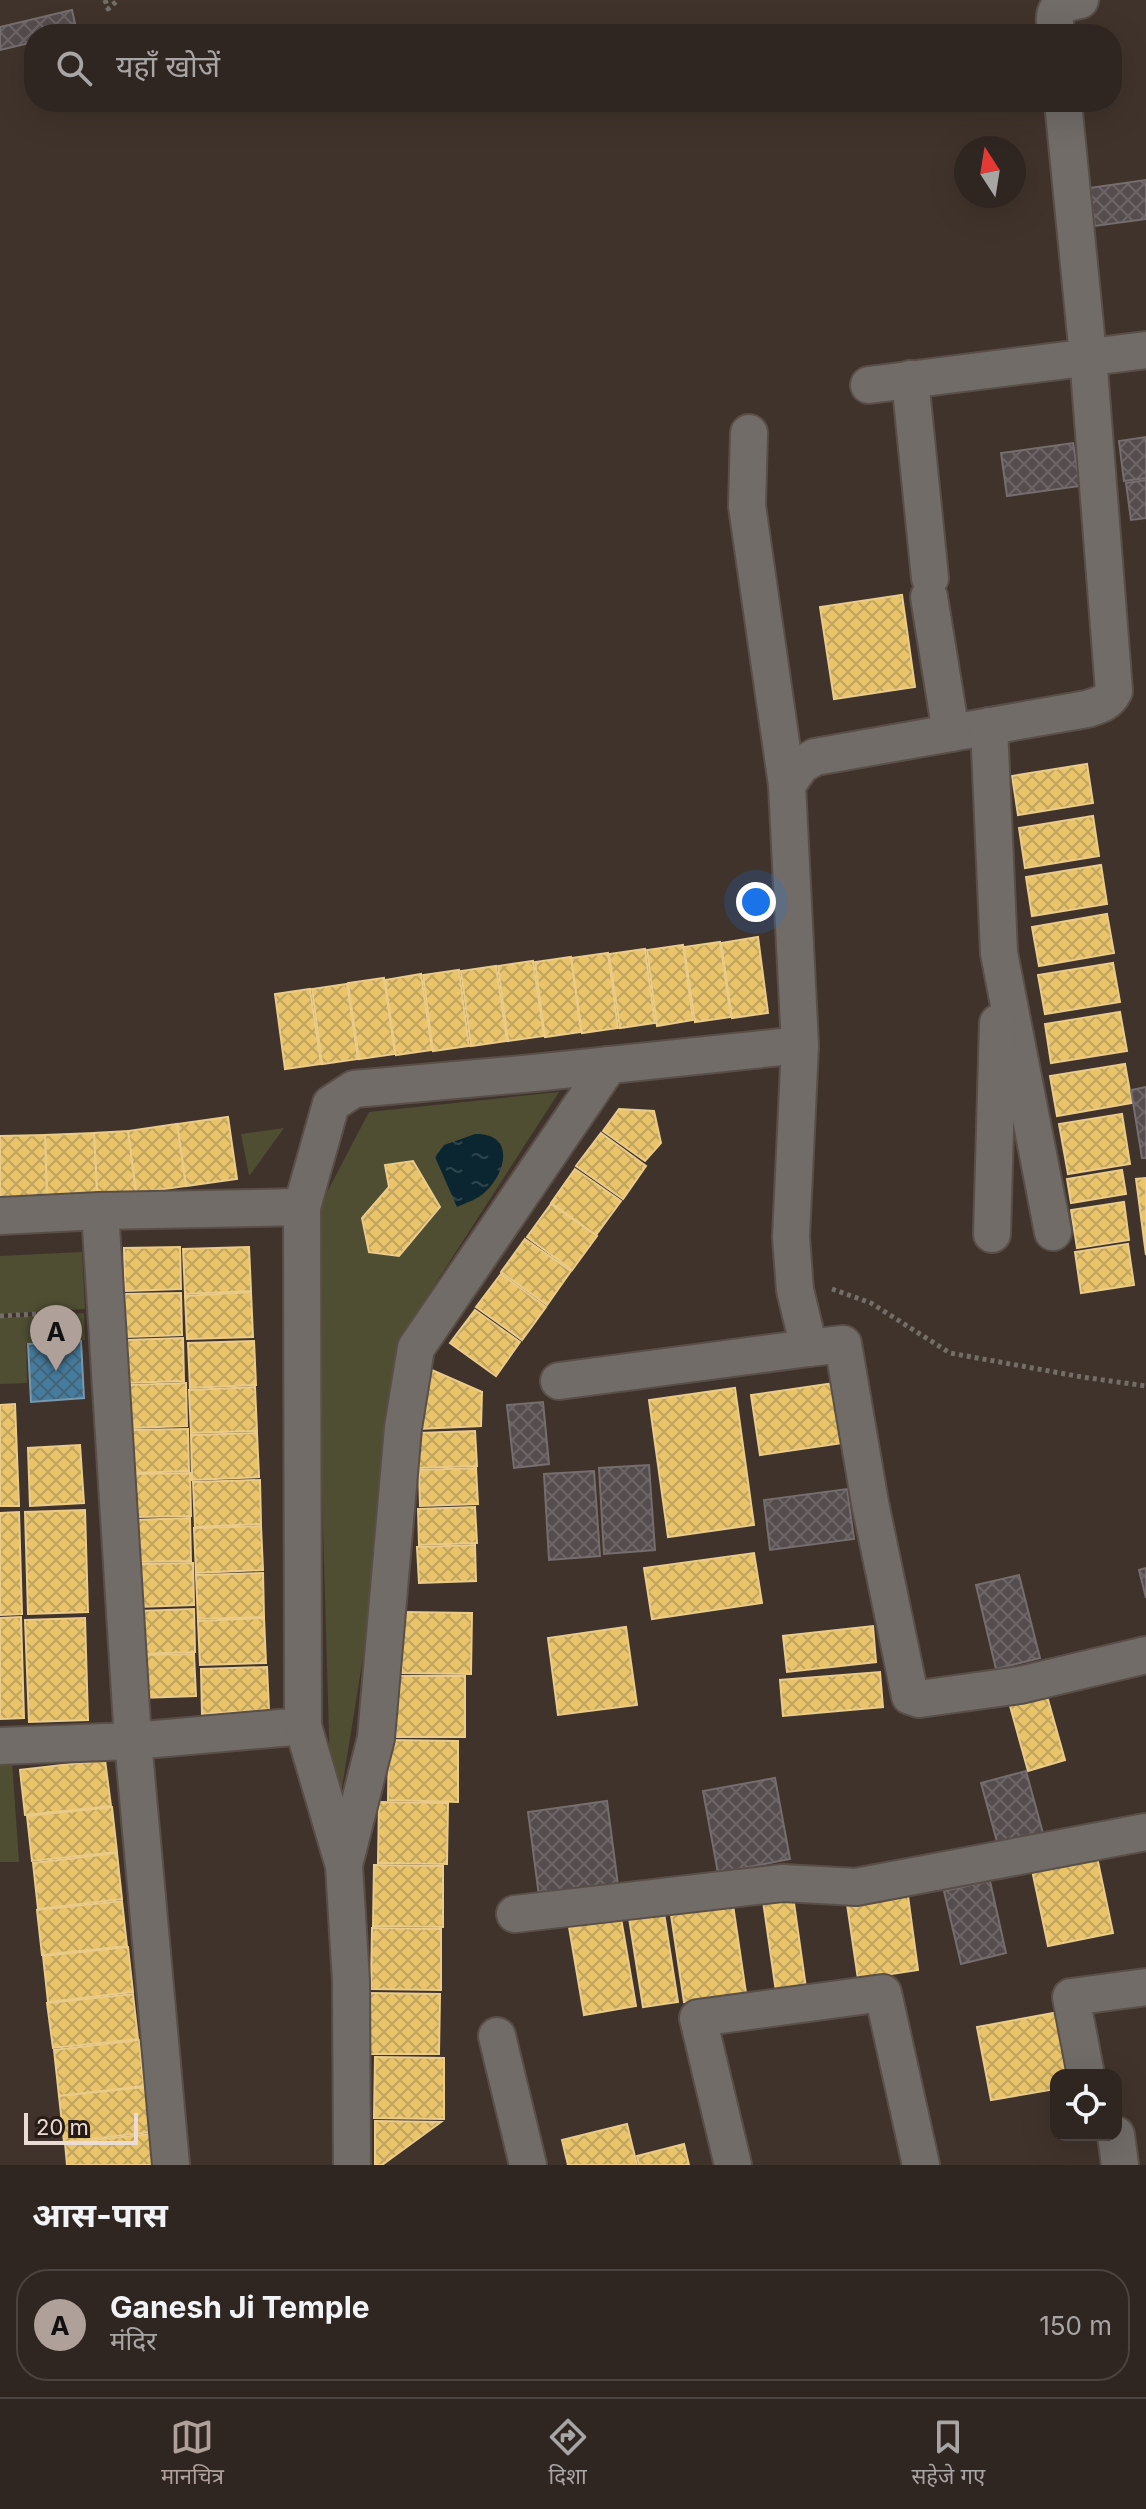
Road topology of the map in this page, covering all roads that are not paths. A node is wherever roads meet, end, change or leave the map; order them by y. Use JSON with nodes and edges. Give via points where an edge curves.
{"nodes":[{"id":1,"x":1064,"y":112,"type":"edge"},
{"id":2,"x":1146,"y":350,"type":"edge"},
{"id":3,"x":1088,"y":356,"type":"junction"},
{"id":4,"x":910,"y":379,"type":"junction"},
{"id":5,"x":869,"y":385,"type":"dead end"},
{"id":6,"x":749,"y":433,"type":"dead end"},
{"id":7,"x":989,"y":726,"type":"junction"},
{"id":8,"x":951,"y":733,"type":"junction"},
{"id":9,"x":787,"y":785,"type":"junction"},
{"id":10,"x":999,"y":953,"type":"junction"},
{"id":11,"x":800,"y":1045,"type":"junction"},
{"id":12,"x":609,"y":1065,"type":"junction"},
{"id":13,"x":302,"y":1207,"type":"junction"},
{"id":14,"x":100,"y":1211,"type":"junction"},
{"id":15,"x":0,"y":1216,"type":"edge"},
{"id":16,"x":1053,"y":1232,"type":"dead end"},
{"id":17,"x":992,"y":1234,"type":"dead end"},
{"id":18,"x":809,"y":1348,"type":"junction"},
{"id":19,"x":559,"y":1381,"type":"dead end"},
{"id":20,"x":1146,"y":1655,"type":"edge"},
{"id":21,"x":303,"y":1726,"type":"junction"},
{"id":22,"x":133,"y":1741,"type":"junction"},
{"id":23,"x":0,"y":1746,"type":"edge"},
{"id":24,"x":1146,"y":1832,"type":"edge"},
{"id":25,"x":344,"y":1866,"type":"junction"},
{"id":26,"x":515,"y":1914,"type":"dead end"},
{"id":27,"x":1146,"y":1987,"type":"edge"},
{"id":28,"x":497,"y":2036,"type":"dead end"},
{"id":29,"x":1085,"y":2069,"type":"edge"},
{"id":30,"x":1117,"y":2141,"type":"edge"},
{"id":31,"x":171,"y":2165,"type":"edge"},
{"id":32,"x":352,"y":2165,"type":"edge"},
{"id":33,"x":528,"y":2165,"type":"edge"},
{"id":34,"x":733,"y":2165,"type":"edge"},
{"id":35,"x":921,"y":2165,"type":"edge"},
{"id":36,"x":1120,"y":2165,"type":"edge"}],
"edges":[{"from":1,"to":3,"type":"street"},
{"from":2,"to":3,"type":"street"},
{"from":3,"to":4,"type":"street"},
{"from":3,"to":7,"type":"street","via":[[1114,691],[1102,705]]},
{"from":4,"to":5,"type":"street"},
{"from":4,"to":8,"type":"street","via":[[930,588]]},
{"from":6,"to":9,"type":"street","via":[[747,506]]},
{"from":7,"to":8,"type":"street"},
{"from":7,"to":10,"type":"street"},
{"from":8,"to":9,"type":"street","via":[[815,757],[801,765]]},
{"from":9,"to":11,"type":"street"},
{"from":10,"to":16,"type":"street"},
{"from":10,"to":17,"type":"street"},
{"from":11,"to":12,"type":"street"},
{"from":11,"to":18,"type":"street","via":[[791,1237],[795,1290]]},
{"from":12,"to":13,"type":"street","via":[[354,1089],[331,1104]]},
{"from":12,"to":25,"type":"street","via":[[416,1348],[403,1428],[376,1738]]},
{"from":13,"to":14,"type":"street"},
{"from":13,"to":21,"type":"street"},
{"from":14,"to":15,"type":"street"},
{"from":14,"to":22,"type":"street"},
{"from":18,"to":19,"type":"street"},
{"from":18,"to":20,"type":"street","via":[[843,1344],[912,1698],[1020,1685]]},
{"from":21,"to":22,"type":"street"},
{"from":21,"to":25,"type":"street"},
{"from":22,"to":23,"type":"street"},
{"from":22,"to":31,"type":"street"},
{"from":24,"to":26,"type":"street","via":[[856,1887],[783,1883]]},
{"from":25,"to":32,"type":"street"},
{"from":27,"to":29,"type":"street","via":[[1071,1997]]},
{"from":28,"to":33,"type":"street"},
{"from":30,"to":36,"type":"street"},
{"from":34,"to":35,"type":"street","via":[[698,2018],[883,1993]]}]}
